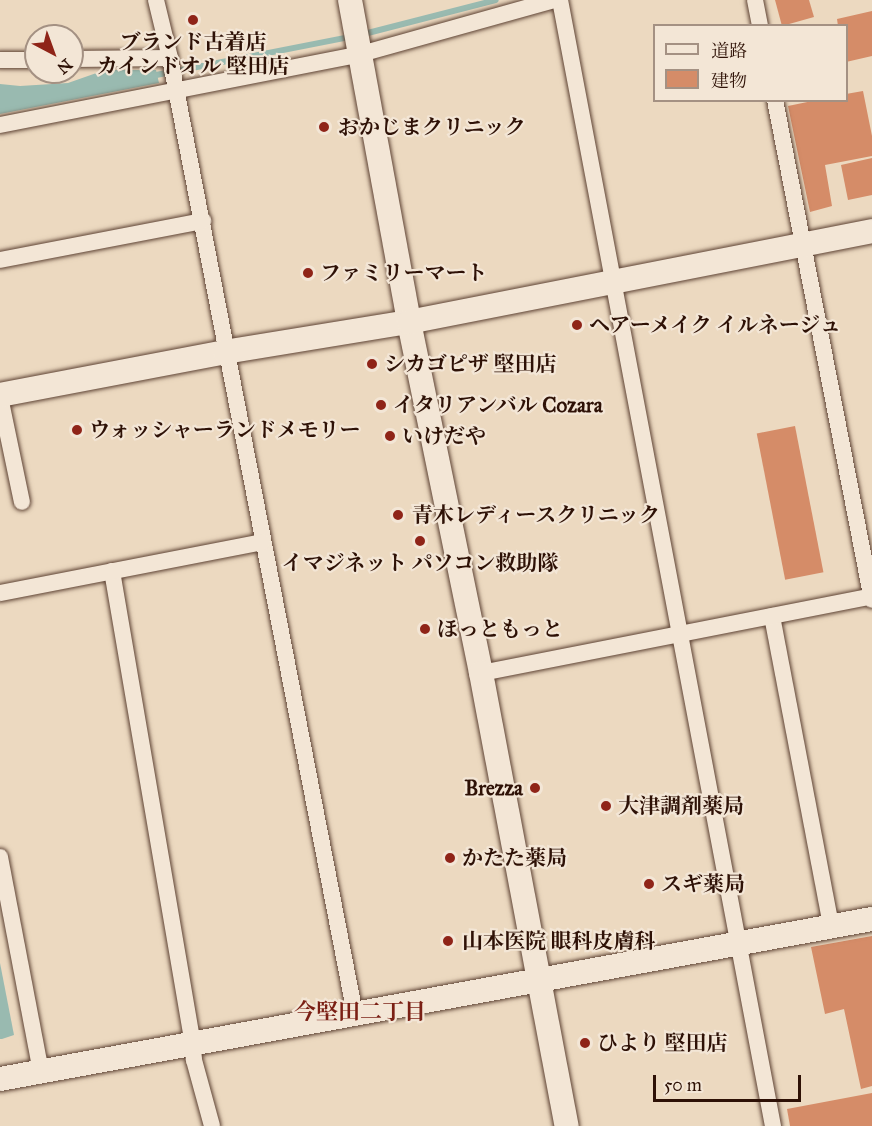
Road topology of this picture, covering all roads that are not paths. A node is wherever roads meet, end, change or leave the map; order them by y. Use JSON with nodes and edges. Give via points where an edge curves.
{"nodes":[{"id":1,"x":156,"y":0,"type":"edge"},
{"id":2,"x":350,"y":0,"type":"edge"},
{"id":3,"x":554,"y":0,"type":"edge"},
{"id":4,"x":560,"y":0,"type":"edge"},
{"id":5,"x":755,"y":0,"type":"edge"},
{"id":6,"x":760,"y":24,"type":"edge"},
{"id":7,"x":361,"y":54,"type":"junction"},
{"id":8,"x":170,"y":58,"type":"junction"},
{"id":9,"x":84,"y":59,"type":"edge"},
{"id":10,"x":0,"y":60,"type":"edge"},
{"id":11,"x":24,"y":60,"type":"edge"},
{"id":12,"x":177,"y":91,"type":"junction"},
{"id":13,"x":775,"y":102,"type":"edge"},
{"id":14,"x":0,"y":125,"type":"edge"},
{"id":15,"x":203,"y":221,"type":"junction"},
{"id":16,"x":872,"y":231,"type":"edge"},
{"id":17,"x":803,"y":244,"type":"junction"},
{"id":18,"x":0,"y":260,"type":"edge"},
{"id":19,"x":613,"y":282,"type":"junction"},
{"id":20,"x":409,"y":322,"type":"junction"},
{"id":21,"x":225,"y":352,"type":"junction"},
{"id":22,"x":0,"y":396,"type":"edge"},
{"id":23,"x":22,"y":502,"type":"dead end"},
{"id":24,"x":262,"y":542,"type":"junction"},
{"id":25,"x":112,"y":571,"type":"junction"},
{"id":26,"x":0,"y":593,"type":"edge"},
{"id":27,"x":872,"y":598,"type":"edge"},
{"id":28,"x":772,"y":616,"type":"junction"},
{"id":29,"x":680,"y":634,"type":"junction"},
{"id":30,"x":481,"y":673,"type":"junction"},
{"id":31,"x":0,"y":857,"type":"edge"},
{"id":32,"x":872,"y":919,"type":"edge"},
{"id":33,"x":831,"y":926,"type":"junction"},
{"id":34,"x":739,"y":944,"type":"junction"},
{"id":35,"x":539,"y":980,"type":"junction"},
{"id":36,"x":355,"y":1014,"type":"junction"},
{"id":37,"x":193,"y":1043,"type":"junction"},
{"id":38,"x":41,"y":1071,"type":"junction"},
{"id":39,"x":0,"y":1079,"type":"edge"},
{"id":40,"x":212,"y":1126,"type":"edge"},
{"id":41,"x":567,"y":1126,"type":"edge"},
{"id":42,"x":773,"y":1126,"type":"edge"}],
"edges":[{"from":1,"to":8,"type":"street"},
{"from":2,"to":7,"type":"street"},
{"from":3,"to":7,"type":"street"},
{"from":4,"to":19,"type":"street"},
{"from":5,"to":6,"type":"street"},
{"from":7,"to":12,"type":"street"},
{"from":7,"to":20,"type":"street"},
{"from":8,"to":9,"type":"street"},
{"from":8,"to":12,"type":"street"},
{"from":10,"to":11,"type":"street"},
{"from":12,"to":14,"type":"street"},
{"from":12,"to":15,"type":"street"},
{"from":13,"to":17,"type":"street"},
{"from":15,"to":18,"type":"street"},
{"from":15,"to":21,"type":"street"},
{"from":16,"to":17,"type":"street"},
{"from":17,"to":19,"type":"street"},
{"from":17,"to":27,"type":"street"},
{"from":19,"to":20,"type":"street"},
{"from":19,"to":29,"type":"street"},
{"from":20,"to":21,"type":"street"},
{"from":20,"to":30,"type":"street"},
{"from":21,"to":22,"type":"street"},
{"from":21,"to":24,"type":"street"},
{"from":22,"to":23,"type":"street"},
{"from":24,"to":25,"type":"street"},
{"from":24,"to":36,"type":"street"},
{"from":25,"to":26,"type":"street"},
{"from":25,"to":37,"type":"street"},
{"from":27,"to":28,"type":"street"},
{"from":28,"to":29,"type":"street"},
{"from":28,"to":33,"type":"street"},
{"from":29,"to":30,"type":"street"},
{"from":29,"to":34,"type":"street"},
{"from":30,"to":35,"type":"street"},
{"from":31,"to":38,"type":"street"},
{"from":32,"to":33,"type":"street"},
{"from":33,"to":34,"type":"street"},
{"from":34,"to":35,"type":"street"},
{"from":34,"to":42,"type":"street"},
{"from":35,"to":36,"type":"street"},
{"from":35,"to":41,"type":"street"},
{"from":36,"to":37,"type":"street"},
{"from":37,"to":38,"type":"street"},
{"from":37,"to":40,"type":"street"},
{"from":38,"to":39,"type":"street"}]}
